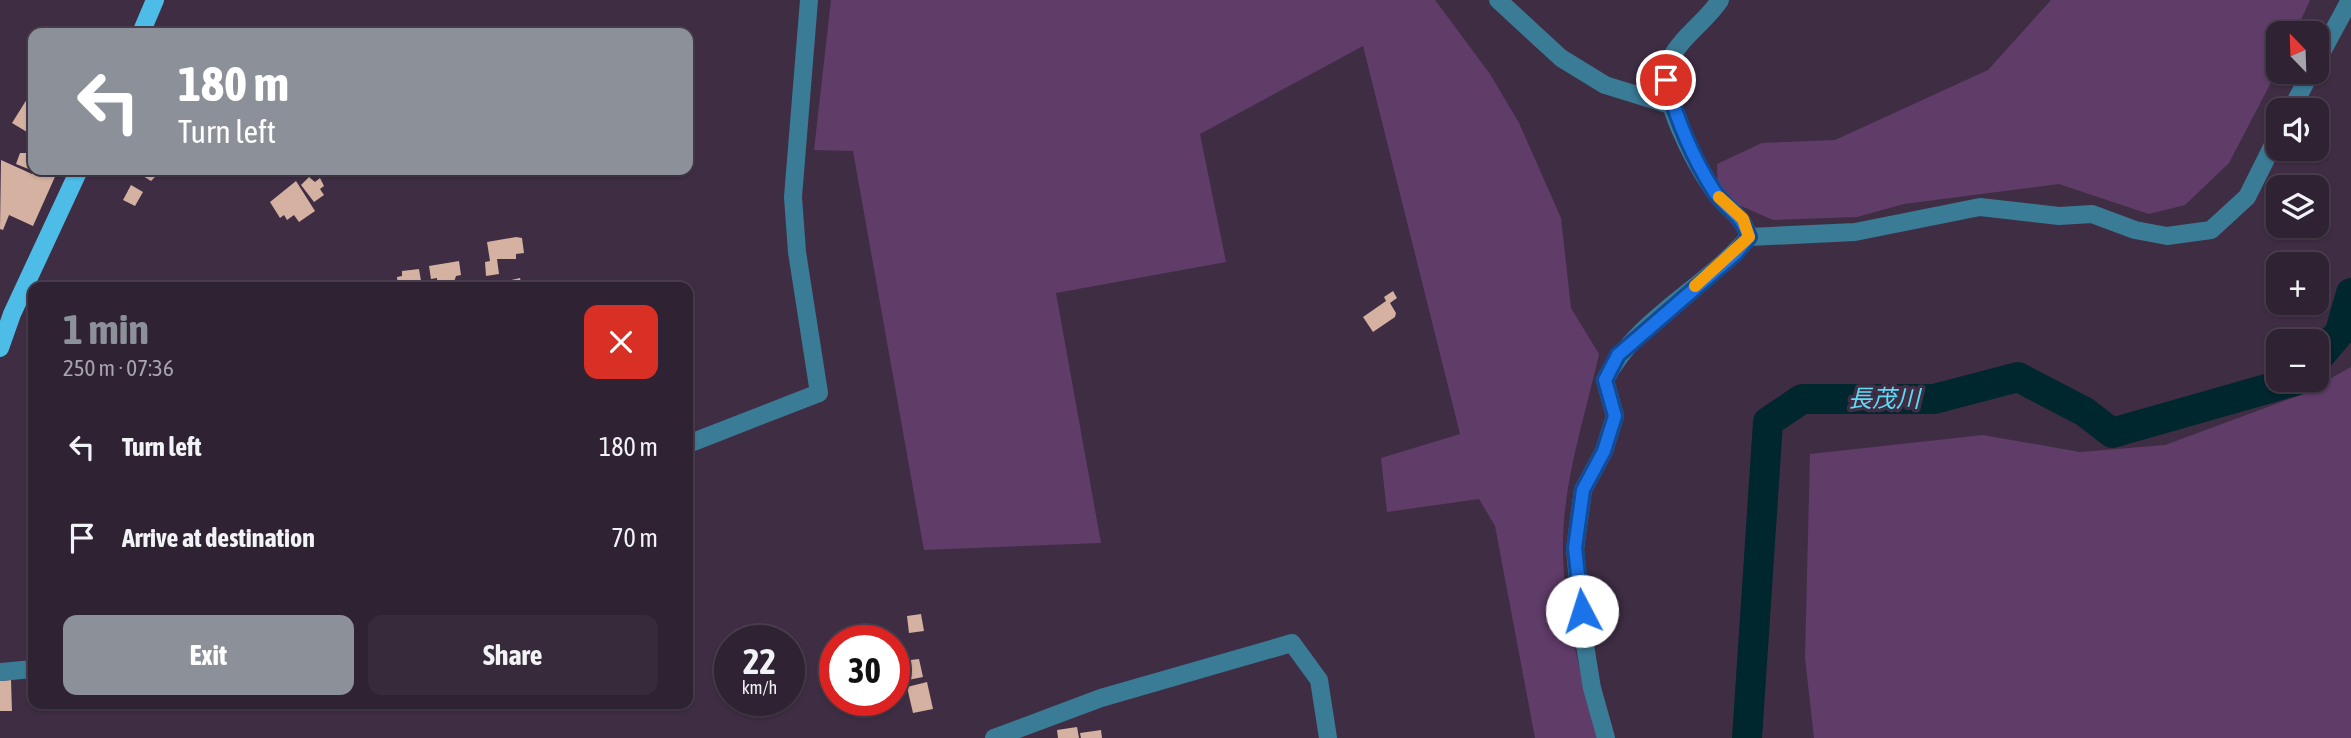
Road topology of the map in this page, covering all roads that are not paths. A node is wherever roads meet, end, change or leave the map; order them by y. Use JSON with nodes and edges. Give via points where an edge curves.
{"nodes":[{"id":1,"x":155,"y":0,"type":"edge"},
{"id":2,"x":809,"y":0,"type":"edge"},
{"id":3,"x":1498,"y":0,"type":"edge"},
{"id":4,"x":1720,"y":0,"type":"edge"},
{"id":5,"x":2350,"y":0,"type":"edge"},
{"id":6,"x":144,"y":28,"type":"edge"},
{"id":7,"x":2329,"y":39,"type":"edge"},
{"id":8,"x":1673,"y":106,"type":"junction"},
{"id":9,"x":2266,"y":159,"type":"edge"},
{"id":10,"x":77,"y":175,"type":"edge"},
{"id":11,"x":1749,"y":237,"type":"junction"},
{"id":12,"x":0,"y":348,"type":"edge"},
{"id":13,"x":693,"y":442,"type":"edge"},
{"id":14,"x":28,"y":669,"type":"edge"},
{"id":15,"x":0,"y":672,"type":"edge"},
{"id":16,"x":1603,"y":736,"type":"edge"},
{"id":17,"x":993,"y":738,"type":"edge"},
{"id":18,"x":1328,"y":738,"type":"edge"}],
"edges":[{"from":1,"to":6,"type":"main road"},
{"from":2,"to":13,"type":"street","via":[[793,197],[819,393]]},
{"from":3,"to":8,"type":"street","via":[[1561,58],[1605,85]]},
{"from":4,"to":8,"type":"street","via":[[1688,34],[1667,66]]},
{"from":5,"to":7,"type":"street"},
{"from":8,"to":11,"type":"street","via":[[1688,150],[1716,195],[1743,219]]},
{"from":9,"to":11,"type":"street","via":[[2247,197],[2211,230],[2167,236],[2134,230],[2092,214],[2059,216],[1980,207],[1854,232]]},
{"from":10,"to":12,"type":"main road"},
{"from":11,"to":16,"type":"street","via":[[1618,355],[1605,380],[1615,416],[1604,451],[1583,490],[1575,548],[1583,633]]},
{"from":14,"to":15,"type":"street"},
{"from":17,"to":18,"type":"street","via":[[1101,698],[1292,643],[1319,680]]}]}
